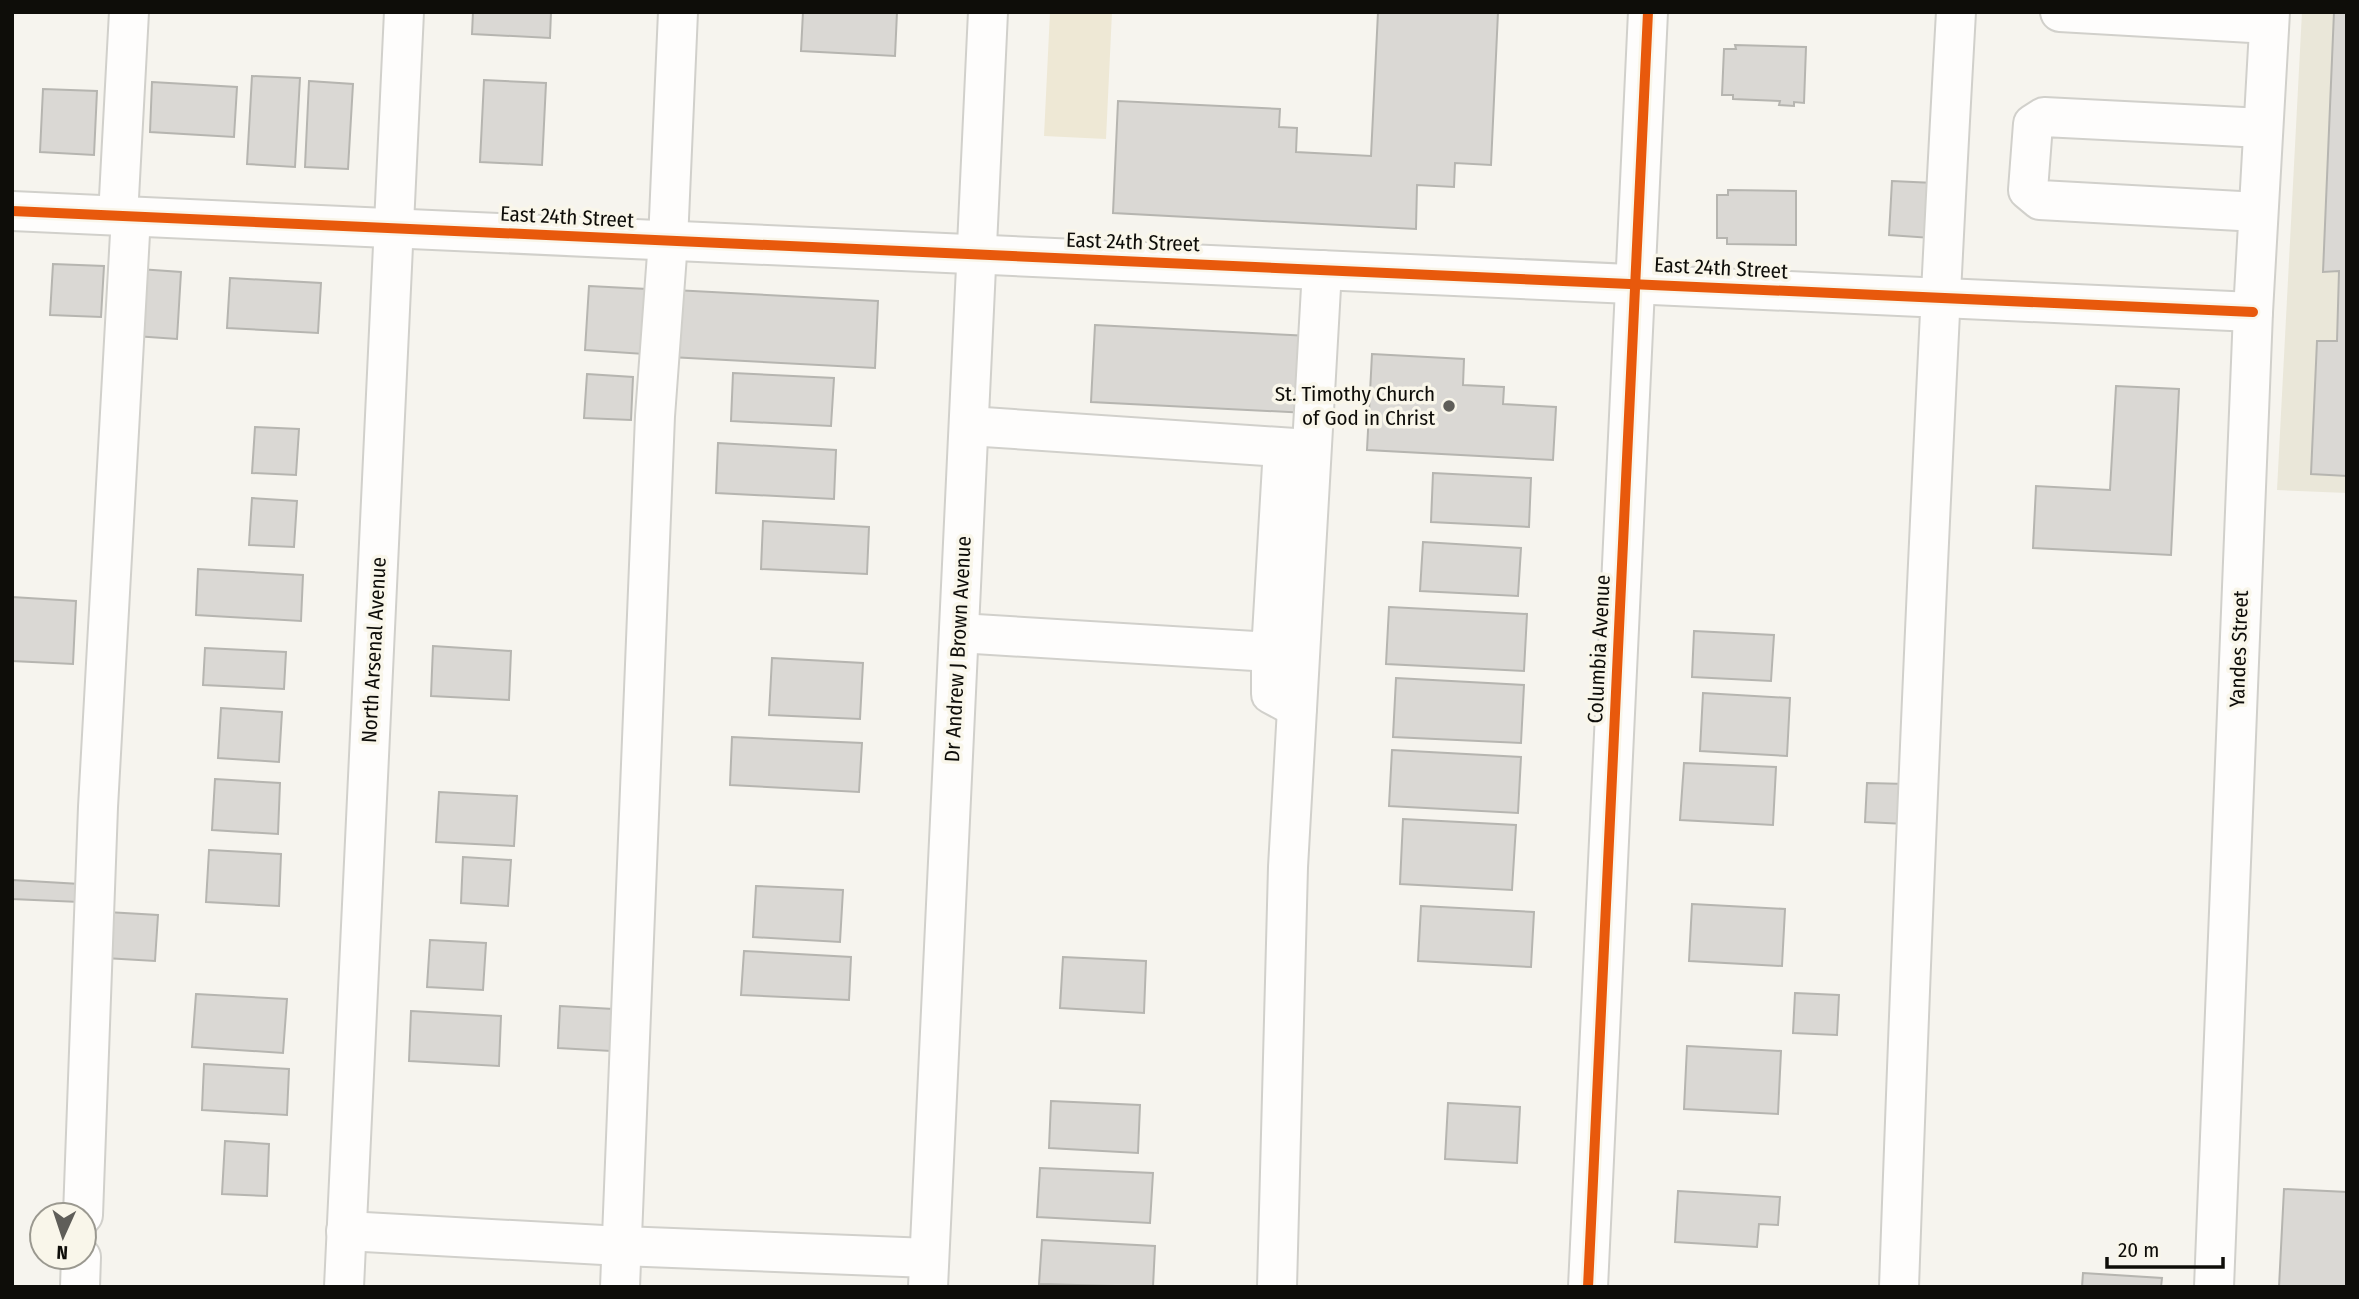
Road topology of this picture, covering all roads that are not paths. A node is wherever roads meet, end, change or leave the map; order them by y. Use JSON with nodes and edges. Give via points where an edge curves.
{"nodes":[{"id":1,"x":129,"y":12,"type":"edge"},
{"id":2,"x":404,"y":12,"type":"edge"},
{"id":3,"x":678,"y":12,"type":"edge"},
{"id":4,"x":988,"y":12,"type":"edge"},
{"id":5,"x":1648,"y":12,"type":"edge"},
{"id":6,"x":1956,"y":12,"type":"edge"},
{"id":7,"x":2060,"y":12,"type":"edge"},
{"id":8,"x":2270,"y":18,"type":"edge"},
{"id":9,"x":2263,"y":128,"type":"junction"},
{"id":10,"x":12,"y":211,"type":"edge"},
{"id":11,"x":2258,"y":212,"type":"junction"},
{"id":12,"x":124,"y":216,"type":"junction"},
{"id":13,"x":394,"y":228,"type":"junction"},
{"id":14,"x":668,"y":241,"type":"junction"},
{"id":15,"x":977,"y":254,"type":"junction"},
{"id":16,"x":1322,"y":270,"type":"junction"},
{"id":17,"x":1635,"y":284,"type":"junction"},
{"id":18,"x":1940,"y":298,"type":"junction"},
{"id":19,"x":2253,"y":312,"type":"junction"},
{"id":20,"x":969,"y":426,"type":"junction"},
{"id":21,"x":1297,"y":449,"type":"junction"},
{"id":22,"x":959,"y":633,"type":"junction"},
{"id":23,"x":1271,"y":652,"type":"junction"},
{"id":24,"x":1297,"y":708,"type":"junction"},
{"id":25,"x":84,"y":1201,"type":"edge"},
{"id":26,"x":346,"y":1231,"type":"junction"},
{"id":27,"x":621,"y":1246,"type":"junction"},
{"id":28,"x":929,"y":1272,"type":"edge"},
{"id":29,"x":344,"y":1287,"type":"edge"},
{"id":30,"x":620,"y":1287,"type":"edge"},
{"id":31,"x":1277,"y":1287,"type":"edge"},
{"id":32,"x":1588,"y":1287,"type":"edge"},
{"id":33,"x":1899,"y":1287,"type":"edge"},
{"id":34,"x":2214,"y":1287,"type":"edge"}],
"edges":[{"from":1,"to":12,"type":"street"},
{"from":2,"to":13,"type":"street","name":"North Arsenal Avenue"},
{"from":3,"to":14,"type":"street"},
{"from":4,"to":15,"type":"street","name":"Dr Andrew J Brown Avenue"},
{"from":5,"to":17,"type":"street","name":"Columbia Avenue"},
{"from":6,"to":18,"type":"street"},
{"from":7,"to":8,"type":"street"},
{"from":8,"to":9,"type":"street","name":"Yandes Street"},
{"from":9,"to":11,"type":"street","name":"Yandes Street"},
{"from":9,"to":11,"type":"street","via":[[2044,117],[2033,124],[2028,190],[2040,200]]},
{"from":10,"to":12,"type":"street","name":"East 24th Street"},
{"from":11,"to":19,"type":"street","name":"Yandes Street"},
{"from":12,"to":13,"type":"street","name":"East 24th Street"},
{"from":12,"to":25,"type":"street"},
{"from":13,"to":14,"type":"street","name":"East 24th Street"},
{"from":13,"to":26,"type":"street","name":"North Arsenal Avenue"},
{"from":14,"to":15,"type":"street","name":"East 24th Street"},
{"from":14,"to":27,"type":"street","via":[[655,416]]},
{"from":15,"to":16,"type":"street","name":"East 24th Street"},
{"from":15,"to":20,"type":"street","name":"Dr Andrew J Brown Avenue"},
{"from":16,"to":17,"type":"street","name":"East 24th Street"},
{"from":16,"to":21,"type":"street"},
{"from":17,"to":18,"type":"street","name":"East 24th Street"},
{"from":17,"to":32,"type":"street","name":"Columbia Avenue"},
{"from":18,"to":19,"type":"street","name":"East 24th Street"},
{"from":18,"to":33,"type":"street"},
{"from":19,"to":34,"type":"street","name":"Yandes Street"},
{"from":20,"to":21,"type":"street"},
{"from":20,"to":22,"type":"street","name":"Dr Andrew J Brown Avenue"},
{"from":21,"to":23,"type":"street"},
{"from":21,"to":24,"type":"street"},
{"from":22,"to":23,"type":"street"},
{"from":22,"to":28,"type":"street","name":"Dr Andrew J Brown Avenue"},
{"from":23,"to":24,"type":"street","via":[[1271,694]]},
{"from":24,"to":31,"type":"street","via":[[1288,867]]},
{"from":26,"to":27,"type":"street"},
{"from":26,"to":29,"type":"street","name":"North Arsenal Avenue"},
{"from":27,"to":28,"type":"street"},
{"from":27,"to":30,"type":"street"}]}
